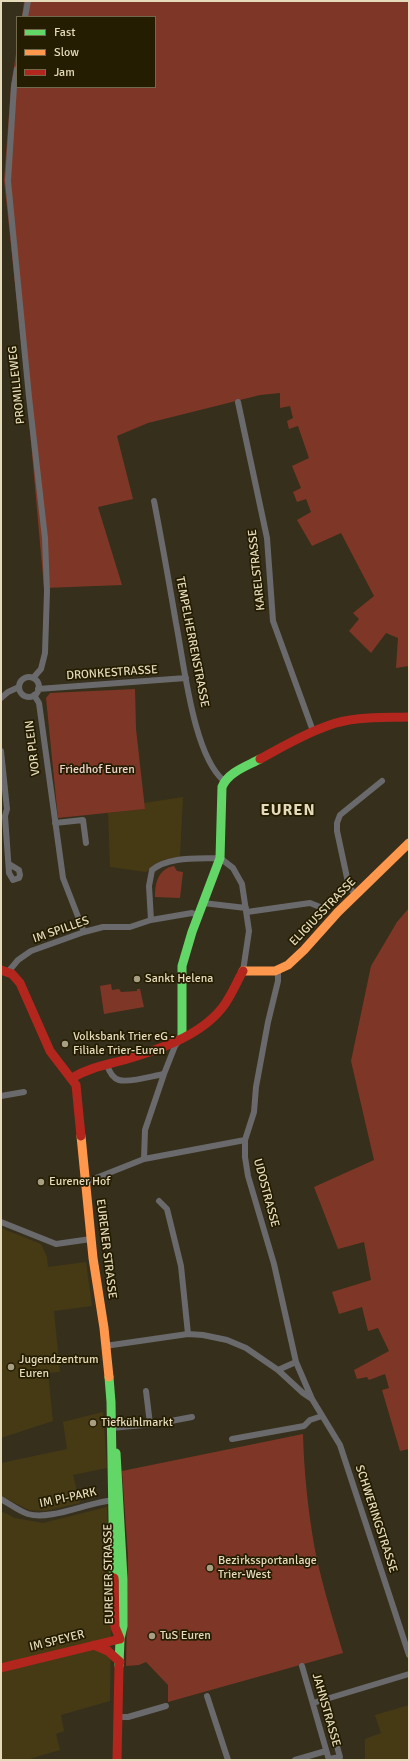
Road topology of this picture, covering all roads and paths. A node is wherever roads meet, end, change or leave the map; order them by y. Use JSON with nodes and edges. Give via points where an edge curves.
{"nodes":[{"id":1,"x":28,"y":1,"type":"edge"},
{"id":2,"x":25,"y":16,"type":"edge"},
{"id":3,"x":16,"y":75,"type":"edge"},
{"id":4,"x":238,"y":402,"type":"dead end"},
{"id":5,"x":154,"y":501,"type":"dead end"},
{"id":6,"x":34,"y":678,"type":"junction"},
{"id":7,"x":186,"y":678,"type":"junction"},
{"id":8,"x":19,"y":687,"type":"junction"},
{"id":9,"x":38,"y":689,"type":"junction"},
{"id":10,"x":34,"y":695,"type":"junction"},
{"id":11,"x":1,"y":698,"type":"edge"},
{"id":12,"x":409,"y":717,"type":"edge"},
{"id":13,"x":313,"y":731,"type":"junction"},
{"id":14,"x":1,"y":751,"type":"edge"},
{"id":15,"x":382,"y":781,"type":"dead end"},
{"id":16,"x":223,"y":784,"type":"junction"},
{"id":17,"x":55,"y":823,"type":"junction"},
{"id":18,"x":86,"y":842,"type":"dead end"},
{"id":19,"x":409,"y":844,"type":"edge"},
{"id":20,"x":220,"y":858,"type":"junction"},
{"id":21,"x":9,"y":864,"type":"dead end"},
{"id":22,"x":356,"y":895,"type":"junction"},
{"id":23,"x":203,"y":903,"type":"junction"},
{"id":24,"x":320,"y":907,"type":"dead end"},
{"id":25,"x":247,"y":910,"type":"junction"},
{"id":26,"x":198,"y":915,"type":"junction"},
{"id":27,"x":152,"y":920,"type":"junction"},
{"id":28,"x":84,"y":932,"type":"junction"},
{"id":29,"x":278,"y":970,"type":"junction"},
{"id":30,"x":5,"y":971,"type":"edge"},
{"id":31,"x":243,"y":971,"type":"junction"},
{"id":32,"x":182,"y":1038,"type":"junction"},
{"id":33,"x":107,"y":1065,"type":"junction"},
{"id":34,"x":164,"y":1074,"type":"junction"},
{"id":35,"x":72,"y":1078,"type":"junction"},
{"id":36,"x":24,"y":1092,"type":"dead end"},
{"id":37,"x":1,"y":1096,"type":"edge"},
{"id":38,"x":245,"y":1140,"type":"junction"},
{"id":39,"x":144,"y":1159,"type":"junction"},
{"id":40,"x":86,"y":1182,"type":"junction"},
{"id":41,"x":159,"y":1201,"type":"dead end"},
{"id":42,"x":1,"y":1222,"type":"edge"},
{"id":43,"x":91,"y":1240,"type":"junction"},
{"id":44,"x":188,"y":1334,"type":"junction"},
{"id":45,"x":106,"y":1346,"type":"junction"},
{"id":46,"x":296,"y":1362,"type":"junction"},
{"id":47,"x":278,"y":1370,"type":"junction"},
{"id":48,"x":146,"y":1391,"type":"dead end"},
{"id":49,"x":312,"y":1399,"type":"junction"},
{"id":50,"x":322,"y":1416,"type":"junction"},
{"id":51,"x":192,"y":1417,"type":"dead end"},
{"id":52,"x":150,"y":1424,"type":"junction"},
{"id":53,"x":111,"y":1428,"type":"junction"},
{"id":54,"x":232,"y":1439,"type":"dead end"},
{"id":55,"x":1,"y":1499,"type":"edge"},
{"id":56,"x":115,"y":1500,"type":"junction"},
{"id":57,"x":120,"y":1639,"type":"junction"},
{"id":58,"x":92,"y":1645,"type":"junction"},
{"id":59,"x":409,"y":1655,"type":"edge"},
{"id":60,"x":120,"y":1662,"type":"junction"},
{"id":61,"x":302,"y":1666,"type":"dead end"},
{"id":62,"x":1,"y":1668,"type":"edge"},
{"id":63,"x":409,"y":1674,"type":"edge"},
{"id":64,"x":207,"y":1696,"type":"dead end"},
{"id":65,"x":324,"y":1700,"type":"junction"},
{"id":66,"x":313,"y":1703,"type":"junction"},
{"id":67,"x":166,"y":1706,"type":"dead end"},
{"id":68,"x":119,"y":1717,"type":"junction"},
{"id":69,"x":326,"y":1751,"type":"junction"},
{"id":70,"x":117,"y":1760,"type":"edge"},
{"id":71,"x":228,"y":1760,"type":"edge"},
{"id":72,"x":295,"y":1760,"type":"edge"},
{"id":73,"x":329,"y":1760,"type":"edge"}],
"edges":[{"from":1,"to":2,"type":"street"},
{"from":3,"to":6,"type":"street","name":"PROMILLEWEG","via":[[8,181],[45,538],[44,658]]},
{"from":4,"to":13,"type":"street","name":"KARELSTRASSE","via":[[267,538],[273,621]]},
{"from":5,"to":7,"type":"street","name":"TEMPELHERRENSTRASSE"},
{"from":6,"to":8,"type":"street","via":[[23,679]]},
{"from":6,"to":9,"type":"street"},
{"from":7,"to":9,"type":"street","name":"DRONKESTRASSE"},
{"from":7,"to":16,"type":"street","name":"TEMPELHERRENSTRASSE","via":[[198,734],[212,768]]},
{"from":8,"to":10,"type":"street","via":[[26,696]]},
{"from":8,"to":11,"type":"street"},
{"from":9,"to":10,"type":"street"},
{"from":10,"to":17,"type":"street","name":"VOR PLEIN","via":[[39,703]]},
{"from":12,"to":13,"type":"street","via":[[363,718],[328,725]]},
{"from":13,"to":16,"type":"street","via":[[237,771]]},
{"from":14,"to":21,"type":"street","via":[[8,809],[5,816]]},
{"from":15,"to":22,"type":"street","via":[[340,815],[337,823],[349,887]]},
{"from":16,"to":20,"type":"street"},
{"from":17,"to":18,"type":"street","via":[[83,820]]},
{"from":17,"to":28,"type":"street","name":"VOR PLEIN","via":[[63,878]]},
{"from":19,"to":22,"type":"street","name":"ELIGIUSSTRASSE"},
{"from":20,"to":23,"type":"street"},
{"from":20,"to":25,"type":"street","via":[[233,868],[238,876]]},
{"from":20,"to":27,"type":"street","via":[[179,860],[164,863],[152,870],[149,886]]},
{"from":22,"to":29,"type":"street","name":"ELIGIUSSTRASSE","via":[[293,961]]},
{"from":23,"to":25,"type":"street"},
{"from":23,"to":26,"type":"street"},
{"from":24,"to":25,"type":"street","via":[[310,903]]},
{"from":25,"to":31,"type":"street","via":[[249,931]]},
{"from":26,"to":27,"type":"street","name":"IM SPILLES","via":[[192,913]]},
{"from":26,"to":32,"type":"street","via":[[182,966]]},
{"from":27,"to":28,"type":"street","name":"IM SPILLES","via":[[130,927],[103,927]]},
{"from":28,"to":30,"type":"street","name":"IM SPILLES","via":[[31,951]]},
{"from":29,"to":31,"type":"street"},
{"from":29,"to":38,"type":"street","name":"UDOSTRASSE","via":[[278,981],[256,1087],[254,1112]]},
{"from":30,"to":35,"type":"street","name":"EURENER STRASSE","via":[[17,978],[50,1052]]},
{"from":31,"to":32,"type":"street","via":[[219,1012]]},
{"from":32,"to":33,"type":"street"},
{"from":32,"to":34,"type":"street","via":[[175,1046]]},
{"from":33,"to":34,"type":"street","via":[[117,1080]]},
{"from":33,"to":35,"type":"street","via":[[85,1070]]},
{"from":34,"to":39,"type":"street","via":[[145,1130]]},
{"from":35,"to":40,"type":"street","name":"EURENER STRASSE","via":[[77,1090]]},
{"from":36,"to":37,"type":"street"},
{"from":38,"to":39,"type":"street"},
{"from":38,"to":46,"type":"street","name":"UDOSTRASSE","via":[[248,1176],[274,1264]]},
{"from":39,"to":40,"type":"street"},
{"from":40,"to":43,"type":"street","name":"EURENER STRASSE"},
{"from":41,"to":44,"type":"street","via":[[167,1209],[181,1266]]},
{"from":42,"to":43,"type":"street","via":[[56,1244]]},
{"from":43,"to":45,"type":"street","name":"EURENER STRASSE"},
{"from":44,"to":45,"type":"street"},
{"from":44,"to":47,"type":"street","via":[[227,1340],[246,1348]]},
{"from":45,"to":53,"type":"street","name":"EURENER STRASSE"},
{"from":46,"to":47,"type":"street"},
{"from":46,"to":49,"type":"street","name":"UDOSTRASSE"},
{"from":47,"to":49,"type":"street","via":[[303,1394]]},
{"from":48,"to":52,"type":"street"},
{"from":49,"to":50,"type":"street","name":"UDOSTRASSE"},
{"from":50,"to":54,"type":"street","via":[[310,1420],[305,1429]]},
{"from":50,"to":59,"type":"street","name":"SCHWERINGSTRASSE","via":[[340,1445]]},
{"from":51,"to":52,"type":"street"},
{"from":52,"to":53,"type":"street"},
{"from":53,"to":56,"type":"street","name":"EURENER STRASSE","via":[[116,1448]]},
{"from":55,"to":56,"type":"street","name":"IM PI-PARK","via":[[28,1514],[42,1516]]},
{"from":56,"to":57,"type":"street","name":"EURENER STRASSE","via":[[115,1627]]},
{"from":57,"to":58,"type":"street","name":"IM SPEYER"},
{"from":57,"to":60,"type":"street","name":"EURENER STRASSE"},
{"from":58,"to":60,"type":"street","via":[[104,1647]]},
{"from":58,"to":62,"type":"street","name":"IM SPEYER"},
{"from":60,"to":68,"type":"street","name":"EURENER STRASSE"},
{"from":61,"to":66,"type":"street","name":"JAHNSTRASSE"},
{"from":63,"to":65,"type":"street"},
{"from":64,"to":71,"type":"street"},
{"from":65,"to":66,"type":"street"},
{"from":65,"to":73,"type":"street","name":"JAHNSTRASSE","via":[[340,1757]]},
{"from":66,"to":69,"type":"street","name":"JAHNSTRASSE"},
{"from":67,"to":68,"type":"street","via":[[128,1717]]},
{"from":68,"to":70,"type":"street","name":"EURENER STRASSE"},
{"from":69,"to":72,"type":"street"},
{"from":69,"to":73,"type":"street","name":"JAHNSTRASSE"}]}
